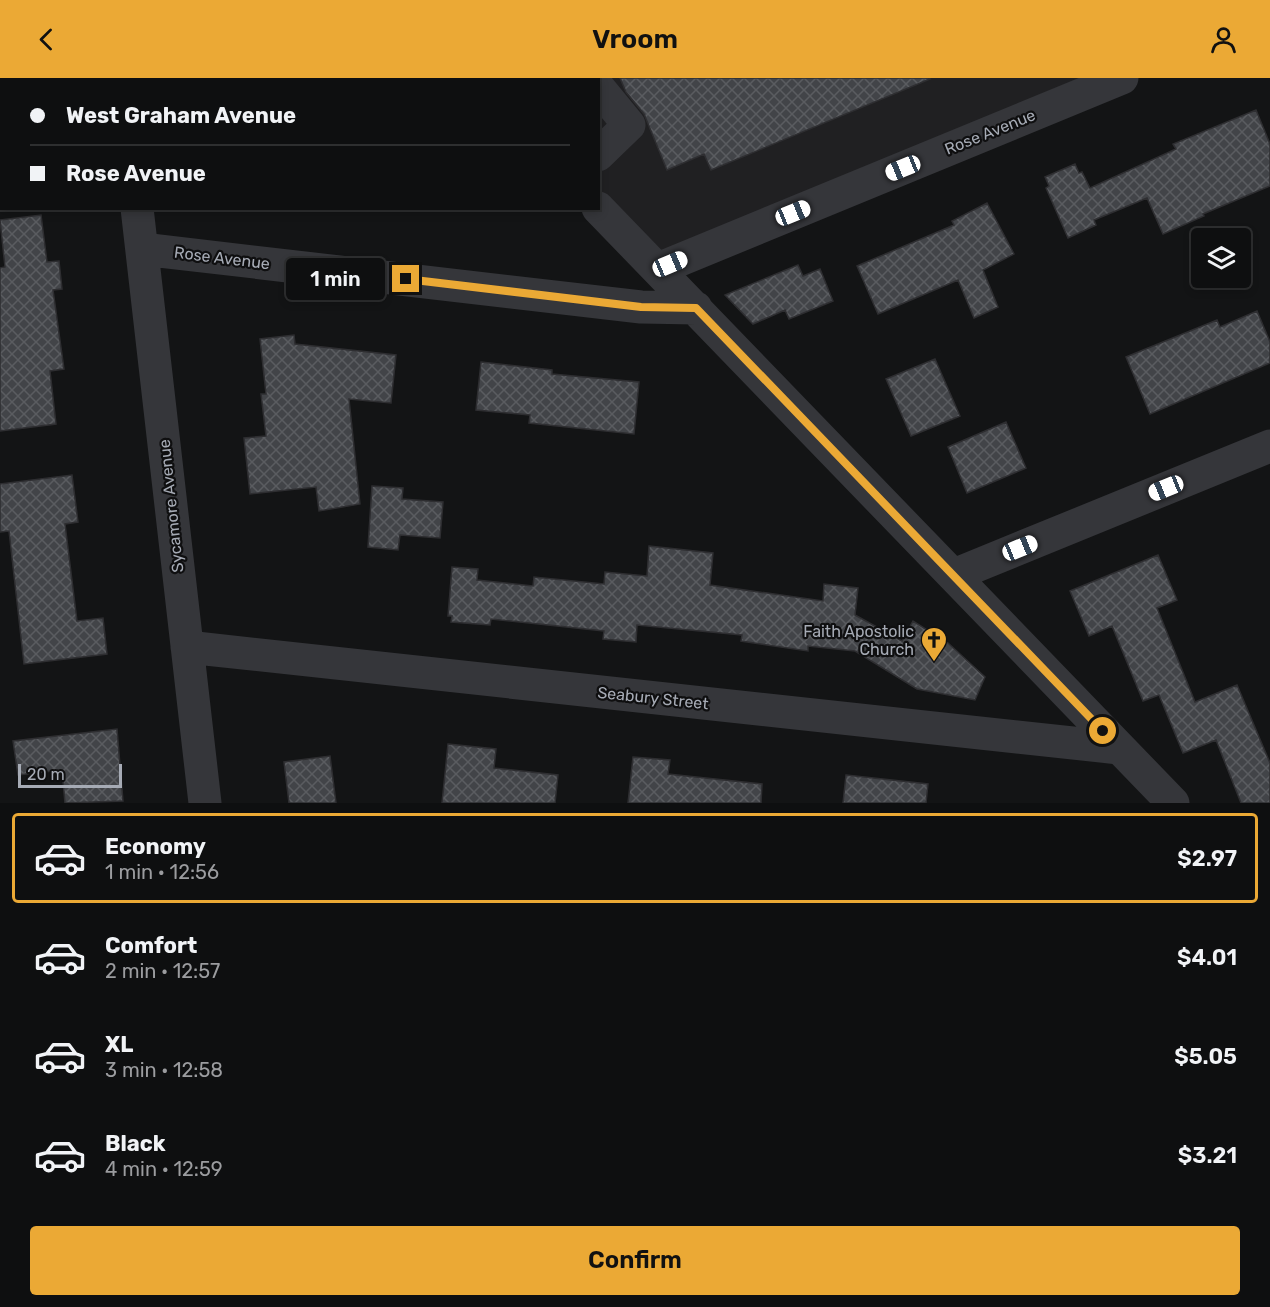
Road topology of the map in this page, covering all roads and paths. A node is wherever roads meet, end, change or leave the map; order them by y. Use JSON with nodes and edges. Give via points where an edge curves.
{"nodes":[{"id":1,"x":1122,"y":78,"type":"edge"},
{"id":2,"x":600,"y":89,"type":"edge"},
{"id":3,"x":600,"y":153,"type":"edge"},
{"id":4,"x":137,"y":210,"type":"edge"},
{"id":5,"x":600,"y":210,"type":"edge"},
{"id":6,"x":142,"y":249,"type":"junction"},
{"id":7,"x":658,"y":269,"type":"junction"},
{"id":8,"x":696,"y":308,"type":"junction"},
{"id":9,"x":1270,"y":446,"type":"edge"},
{"id":10,"x":954,"y":575,"type":"junction"},
{"id":11,"x":187,"y":647,"type":"junction"},
{"id":12,"x":1119,"y":748,"type":"junction"},
{"id":13,"x":205,"y":803,"type":"edge"},
{"id":14,"x":1173,"y":803,"type":"edge"}],
"edges":[{"from":1,"to":7,"type":"street","name":"Rose Avenue"},
{"from":2,"to":3,"type":"street","via":[[629,125]]},
{"from":4,"to":6,"type":"street","name":"Sycamore Avenue"},
{"from":5,"to":7,"type":"street"},
{"from":6,"to":8,"type":"street","name":"Rose Avenue","via":[[641,307]]},
{"from":6,"to":11,"type":"street","name":"Sycamore Avenue"},
{"from":7,"to":8,"type":"street"},
{"from":8,"to":10,"type":"street"},
{"from":9,"to":10,"type":"street"},
{"from":10,"to":12,"type":"street"},
{"from":11,"to":12,"type":"street","name":"Seabury Street"},
{"from":11,"to":13,"type":"street","name":"Sycamore Avenue"},
{"from":12,"to":14,"type":"street"}]}
